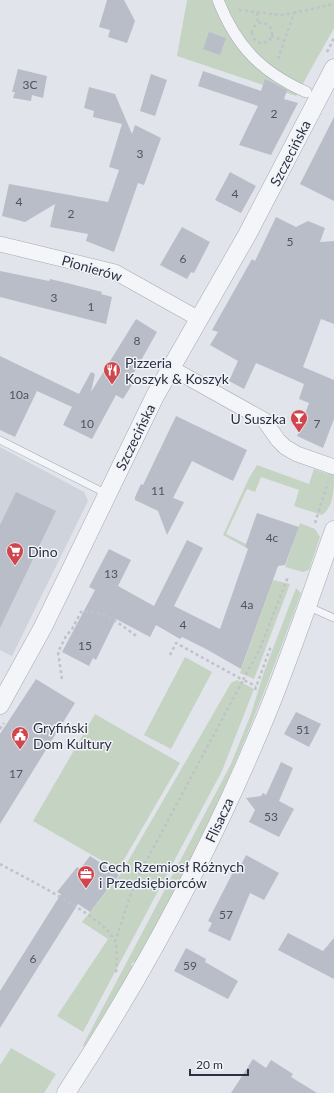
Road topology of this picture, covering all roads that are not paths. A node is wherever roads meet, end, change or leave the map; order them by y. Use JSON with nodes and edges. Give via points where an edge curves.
{"nodes":[{"id":1,"x":219,"y":2,"type":"edge"},
{"id":2,"x":334,"y":68,"type":"edge"},
{"id":3,"x":306,"y":92,"type":"dead end"},
{"id":4,"x":0,"y":244,"type":"edge"},
{"id":5,"x":199,"y":320,"type":"junction"},
{"id":6,"x":171,"y":368,"type":"junction"},
{"id":7,"x":0,"y":440,"type":"edge"},
{"id":8,"x":334,"y":467,"type":"edge"},
{"id":9,"x":107,"y":494,"type":"junction"},
{"id":10,"x":334,"y":530,"type":"edge"},
{"id":11,"x":307,"y":606,"type":"junction"},
{"id":12,"x":334,"y":618,"type":"edge"},
{"id":13,"x":0,"y":705,"type":"edge"},
{"id":14,"x":66,"y":1093,"type":"edge"}],
"edges":[{"from":1,"to":3,"type":"street","via":[[236,38],[261,66]]},
{"from":2,"to":5,"type":"street","name":"Szczecińska"},
{"from":4,"to":5,"type":"street","name":"Pionierów","via":[[115,272]]},
{"from":5,"to":6,"type":"street","name":"Szczecińska"},
{"from":6,"to":8,"type":"street","via":[[264,420],[285,447]]},
{"from":6,"to":9,"type":"street","name":"Szczecińska"},
{"from":7,"to":9,"type":"lane"},
{"from":9,"to":13,"type":"street","name":"Szczecińska","via":[[43,627]]},
{"from":10,"to":11,"type":"street","name":"Flisacza"},
{"from":11,"to":12,"type":"lane"},
{"from":11,"to":14,"type":"street","name":"Flisacza","via":[[260,730],[203,853],[139,973]]}]}
